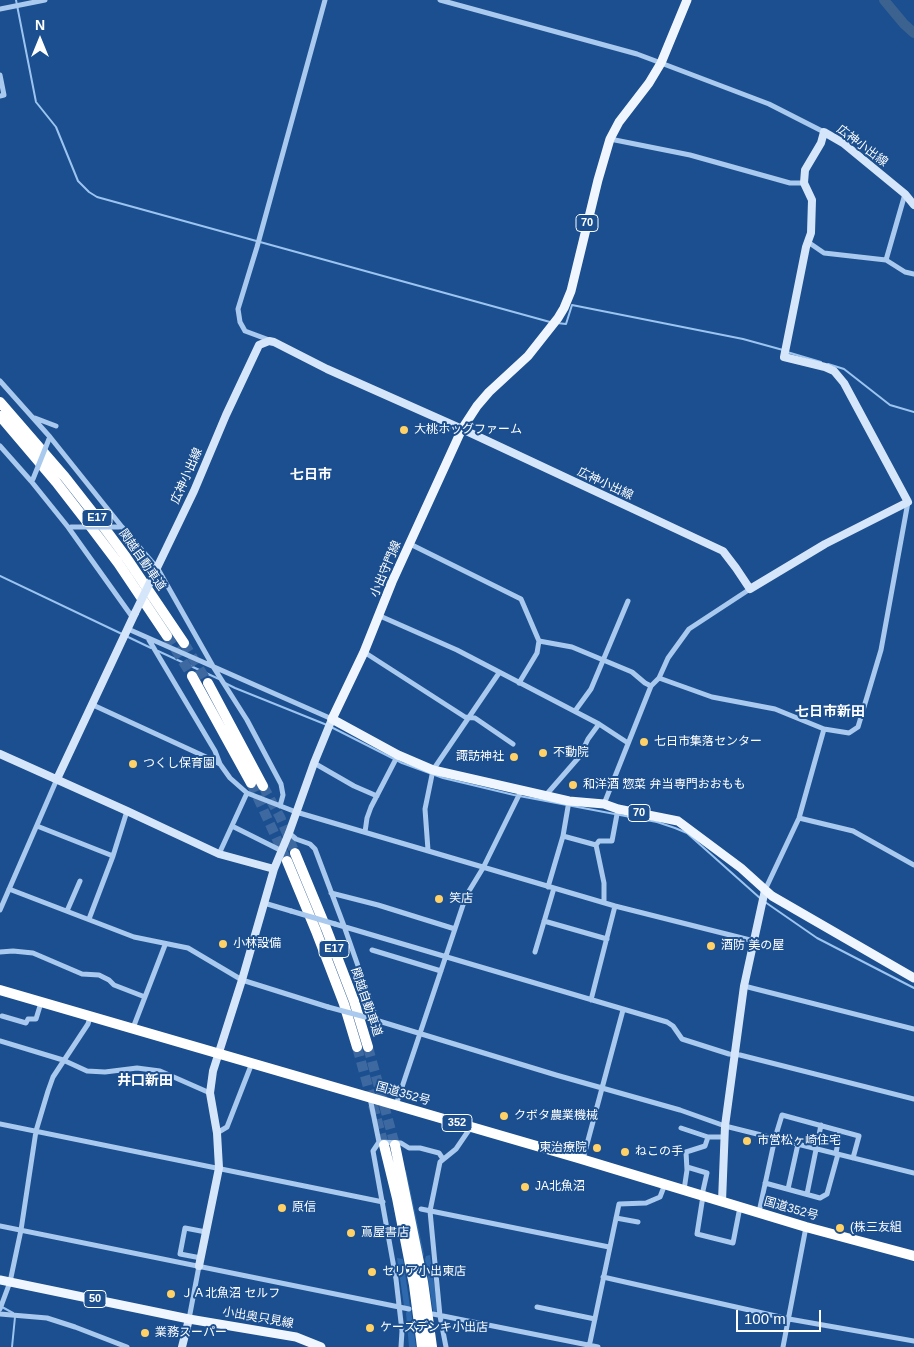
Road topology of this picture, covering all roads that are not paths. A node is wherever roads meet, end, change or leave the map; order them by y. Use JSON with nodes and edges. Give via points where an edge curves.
{"nodes":[{"id":1,"x":45,"y":0,"type":"edge"},
{"id":2,"x":325,"y":0,"type":"edge"},
{"id":3,"x":440,"y":0,"type":"edge"},
{"id":4,"x":687,"y":0,"type":"edge"},
{"id":5,"x":0,"y":9,"type":"edge"},
{"id":6,"x":661,"y":63,"type":"junction"},
{"id":7,"x":0,"y":75,"type":"edge"},
{"id":8,"x":0,"y":96,"type":"edge"},
{"id":9,"x":824,"y":132,"type":"junction"},
{"id":10,"x":610,"y":139,"type":"junction"},
{"id":11,"x":804,"y":183,"type":"junction"},
{"id":12,"x":905,"y":194,"type":"junction"},
{"id":13,"x":914,"y":205,"type":"edge"},
{"id":14,"x":808,"y":242,"type":"junction"},
{"id":15,"x":886,"y":260,"type":"junction"},
{"id":16,"x":914,"y":274,"type":"edge"},
{"id":17,"x":274,"y":342,"type":"junction"},
{"id":18,"x":0,"y":381,"type":"edge"},
{"id":19,"x":0,"y":402,"type":"edge"},
{"id":20,"x":0,"y":416,"type":"edge"},
{"id":21,"x":33,"y":417,"type":"junction"},
{"id":22,"x":56,"y":426,"type":"dead end"},
{"id":23,"x":462,"y":430,"type":"junction"},
{"id":24,"x":50,"y":438,"type":"junction"},
{"id":25,"x":0,"y":446,"type":"edge"},
{"id":26,"x":32,"y":480,"type":"junction"},
{"id":27,"x":911,"y":501,"type":"edge"},
{"id":28,"x":69,"y":527,"type":"junction"},
{"id":29,"x":120,"y":527,"type":"junction"},
{"id":30,"x":410,"y":544,"type":"junction"},
{"id":31,"x":156,"y":572,"type":"junction"},
{"id":32,"x":750,"y":589,"type":"junction"},
{"id":33,"x":628,"y":601,"type":"dead end"},
{"id":34,"x":134,"y":616,"type":"junction"},
{"id":35,"x":380,"y":616,"type":"junction"},
{"id":36,"x":128,"y":629,"type":"junction"},
{"id":37,"x":167,"y":636,"type":"tunnel mouth"},
{"id":38,"x":149,"y":639,"type":"junction"},
{"id":39,"x":539,"y":641,"type":"junction"},
{"id":40,"x":184,"y":643,"type":"tunnel mouth"},
{"id":41,"x":364,"y":652,"type":"junction"},
{"id":42,"x":604,"y":661,"type":"junction"},
{"id":43,"x":214,"y":668,"type":"junction"},
{"id":44,"x":499,"y":673,"type":"junction"},
{"id":45,"x":192,"y":676,"type":"tunnel mouth"},
{"id":46,"x":659,"y":678,"type":"junction"},
{"id":47,"x":208,"y":683,"type":"tunnel mouth"},
{"id":48,"x":519,"y":683,"type":"junction"},
{"id":49,"x":651,"y":686,"type":"junction"},
{"id":50,"x":93,"y":705,"type":"junction"},
{"id":51,"x":575,"y":711,"type":"junction"},
{"id":52,"x":470,"y":717,"type":"junction"},
{"id":53,"x":332,"y":719,"type":"junction"},
{"id":54,"x":599,"y":724,"type":"junction"},
{"id":55,"x":824,"y":729,"type":"junction"},
{"id":56,"x":628,"y":743,"type":"junction"},
{"id":57,"x":513,"y":744,"type":"dead end"},
{"id":58,"x":0,"y":754,"type":"edge"},
{"id":59,"x":398,"y":755,"type":"junction"},
{"id":60,"x":314,"y":763,"type":"junction"},
{"id":61,"x":220,"y":764,"type":"junction"},
{"id":62,"x":433,"y":770,"type":"junction"},
{"id":63,"x":58,"y":780,"type":"junction"},
{"id":64,"x":263,"y":786,"type":"tunnel mouth"},
{"id":65,"x":249,"y":788,"type":"junction"},
{"id":66,"x":521,"y":791,"type":"junction"},
{"id":67,"x":546,"y":795,"type":"junction"},
{"id":68,"x":377,"y":796,"type":"junction"},
{"id":69,"x":568,"y":801,"type":"junction"},
{"id":70,"x":604,"y":804,"type":"junction"},
{"id":71,"x":280,"y":806,"type":"junction"},
{"id":72,"x":618,"y":809,"type":"junction"},
{"id":73,"x":127,"y":811,"type":"junction"},
{"id":74,"x":296,"y":812,"type":"junction"},
{"id":75,"x":799,"y":818,"type":"junction"},
{"id":76,"x":37,"y":826,"type":"junction"},
{"id":77,"x":232,"y":826,"type":"junction"},
{"id":78,"x":365,"y":832,"type":"junction"},
{"id":79,"x":289,"y":833,"type":"junction"},
{"id":80,"x":563,"y":836,"type":"junction"},
{"id":81,"x":596,"y":845,"type":"junction"},
{"id":82,"x":282,"y":850,"type":"junction"},
{"id":83,"x":428,"y":850,"type":"junction"},
{"id":84,"x":219,"y":854,"type":"junction"},
{"id":85,"x":113,"y":856,"type":"junction"},
{"id":86,"x":291,"y":857,"type":"tunnel mouth"},
{"id":87,"x":914,"y":865,"type":"edge"},
{"id":88,"x":483,"y":868,"type":"junction"},
{"id":89,"x":274,"y":869,"type":"junction"},
{"id":90,"x":80,"y":881,"type":"dead end"},
{"id":91,"x":551,"y":887,"type":"junction"},
{"id":92,"x":9,"y":888,"type":"junction"},
{"id":93,"x":765,"y":890,"type":"junction"},
{"id":94,"x":331,"y":893,"type":"junction"},
{"id":95,"x":604,"y":902,"type":"junction"},
{"id":96,"x":264,"y":903,"type":"junction"},
{"id":97,"x":615,"y":906,"type":"junction"},
{"id":98,"x":0,"y":910,"type":"edge"},
{"id":99,"x":68,"y":911,"type":"junction"},
{"id":100,"x":89,"y":919,"type":"junction"},
{"id":101,"x":544,"y":921,"type":"junction"},
{"id":102,"x":344,"y":926,"type":"junction"},
{"id":103,"x":455,"y":929,"type":"junction"},
{"id":104,"x":607,"y":939,"type":"junction"},
{"id":105,"x":754,"y":942,"type":"junction"},
{"id":106,"x":166,"y":944,"type":"junction"},
{"id":107,"x":372,"y":950,"type":"dead end"},
{"id":108,"x":0,"y":952,"type":"edge"},
{"id":109,"x":535,"y":952,"type":"dead end"},
{"id":110,"x":446,"y":957,"type":"junction"},
{"id":111,"x":441,"y":971,"type":"junction"},
{"id":112,"x":914,"y":978,"type":"edge"},
{"id":113,"x":242,"y":980,"type":"junction"},
{"id":114,"x":744,"y":986,"type":"junction"},
{"id":115,"x":0,"y":990,"type":"edge"},
{"id":116,"x":145,"y":996,"type":"junction"},
{"id":117,"x":591,"y":1000,"type":"junction"},
{"id":118,"x":40,"y":1006,"type":"dead end"},
{"id":119,"x":623,"y":1010,"type":"junction"},
{"id":120,"x":2,"y":1016,"type":"dead end"},
{"id":121,"x":90,"y":1016,"type":"junction"},
{"id":122,"x":377,"y":1020,"type":"junction"},
{"id":123,"x":133,"y":1028,"type":"junction"},
{"id":124,"x":914,"y":1029,"type":"edge"},
{"id":125,"x":419,"y":1034,"type":"junction"},
{"id":126,"x":0,"y":1041,"type":"edge"},
{"id":127,"x":363,"y":1047,"type":"tunnel mouth"},
{"id":128,"x":219,"y":1054,"type":"junction"},
{"id":129,"x":735,"y":1054,"type":"junction"},
{"id":130,"x":63,"y":1060,"type":"junction"},
{"id":131,"x":252,"y":1063,"type":"junction"},
{"id":132,"x":602,"y":1088,"type":"junction"},
{"id":133,"x":210,"y":1093,"type":"junction"},
{"id":134,"x":370,"y":1097,"type":"junction"},
{"id":135,"x":914,"y":1099,"type":"edge"},
{"id":136,"x":396,"y":1105,"type":"junction"},
{"id":137,"x":0,"y":1124,"type":"edge"},
{"id":138,"x":821,"y":1125,"type":"junction"},
{"id":139,"x":725,"y":1126,"type":"junction"},
{"id":140,"x":471,"y":1127,"type":"junction"},
{"id":141,"x":681,"y":1128,"type":"dead end"},
{"id":142,"x":840,"y":1130,"type":"junction"},
{"id":143,"x":36,"y":1131,"type":"junction"},
{"id":144,"x":217,"y":1133,"type":"junction"},
{"id":145,"x":725,"y":1136,"type":"junction"},
{"id":146,"x":708,"y":1137,"type":"junction"},
{"id":147,"x":775,"y":1138,"type":"junction"},
{"id":148,"x":386,"y":1144,"type":"junction"},
{"id":149,"x":798,"y":1144,"type":"junction"},
{"id":150,"x":816,"y":1148,"type":"junction"},
{"id":151,"x":837,"y":1154,"type":"junction"},
{"id":152,"x":853,"y":1158,"type":"junction"},
{"id":153,"x":443,"y":1159,"type":"junction"},
{"id":154,"x":583,"y":1160,"type":"junction"},
{"id":155,"x":687,"y":1167,"type":"junction"},
{"id":156,"x":218,"y":1168,"type":"junction"},
{"id":157,"x":914,"y":1173,"type":"edge"},
{"id":158,"x":765,"y":1183,"type":"junction"},
{"id":159,"x":665,"y":1184,"type":"junction"},
{"id":160,"x":788,"y":1189,"type":"junction"},
{"id":161,"x":684,"y":1190,"type":"junction"},
{"id":162,"x":807,"y":1194,"type":"junction"},
{"id":163,"x":702,"y":1195,"type":"junction"},
{"id":164,"x":722,"y":1201,"type":"junction"},
{"id":165,"x":383,"y":1202,"type":"junction"},
{"id":166,"x":740,"y":1207,"type":"junction"},
{"id":167,"x":421,"y":1209,"type":"dead end"},
{"id":168,"x":430,"y":1212,"type":"junction"},
{"id":169,"x":759,"y":1212,"type":"junction"},
{"id":170,"x":616,"y":1218,"type":"junction"},
{"id":171,"x":638,"y":1222,"type":"dead end"},
{"id":172,"x":0,"y":1226,"type":"edge"},
{"id":173,"x":806,"y":1227,"type":"junction"},
{"id":174,"x":21,"y":1230,"type":"junction"},
{"id":175,"x":206,"y":1232,"type":"junction"},
{"id":176,"x":609,"y":1247,"type":"junction"},
{"id":177,"x":914,"y":1256,"type":"edge"},
{"id":178,"x":200,"y":1262,"type":"junction"},
{"id":179,"x":603,"y":1277,"type":"junction"},
{"id":180,"x":0,"y":1280,"type":"edge"},
{"id":181,"x":10,"y":1282,"type":"junction"},
{"id":182,"x":399,"y":1307,"type":"junction"},
{"id":183,"x":537,"y":1307,"type":"dead end"},
{"id":184,"x":0,"y":1309,"type":"edge"},
{"id":185,"x":409,"y":1309,"type":"dead end"},
{"id":186,"x":0,"y":1314,"type":"edge"},
{"id":187,"x":433,"y":1314,"type":"dead end"},
{"id":188,"x":440,"y":1316,"type":"junction"},
{"id":189,"x":189,"y":1319,"type":"junction"},
{"id":190,"x":594,"y":1319,"type":"junction"},
{"id":191,"x":789,"y":1320,"type":"junction"},
{"id":192,"x":914,"y":1341,"type":"edge"},
{"id":193,"x":589,"y":1346,"type":"edge"},
{"id":194,"x":127,"y":1347,"type":"edge"},
{"id":195,"x":182,"y":1347,"type":"edge"},
{"id":196,"x":322,"y":1347,"type":"edge"},
{"id":197,"x":401,"y":1347,"type":"edge"},
{"id":198,"x":422,"y":1347,"type":"edge"},
{"id":199,"x":432,"y":1347,"type":"edge"},
{"id":200,"x":446,"y":1347,"type":"edge"},
{"id":201,"x":598,"y":1347,"type":"edge"},
{"id":202,"x":784,"y":1347,"type":"edge"}],
"edges":[{"from":1,"to":5,"type":"street"},
{"from":2,"to":17,"type":"street","via":[[238,309],[245,330]]},
{"from":3,"to":6,"type":"street"},
{"from":4,"to":6,"type":"main road","number":"70"},
{"from":6,"to":9,"type":"street","via":[[768,104]]},
{"from":6,"to":10,"type":"main road","number":"70"},
{"from":7,"to":8,"type":"street","via":[[4,95]]},
{"from":9,"to":11,"type":"main road","name":"広神小出線","via":[[805,170]]},
{"from":9,"to":12,"type":"main road","name":"広神小出線","via":[[843,143]]},
{"from":10,"to":11,"type":"street","via":[[690,155],[790,183]]},
{"from":10,"to":23,"type":"main road","number":"70","via":[[564,308],[528,356],[477,406]]},
{"from":11,"to":14,"type":"main road","via":[[812,200]]},
{"from":12,"to":13,"type":"main road","name":"広神小出線"},
{"from":12,"to":15,"type":"street"},
{"from":14,"to":15,"type":"street","via":[[824,252]]},
{"from":14,"to":27,"type":"main road","via":[[784,357],[834,371]]},
{"from":15,"to":16,"type":"street"},
{"from":17,"to":23,"type":"main road","name":"広神小出線"},
{"from":17,"to":31,"type":"main road","name":"広神小出線","via":[[260,345]]},
{"from":18,"to":21,"type":"street"},
{"from":19,"to":40,"type":"highway","name":"関越自動車道","number":"E17","via":[[94,514]]},
{"from":20,"to":37,"type":"highway","name":"関越自動車道","number":"E17","via":[[82,515]]},
{"from":21,"to":22,"type":"street"},
{"from":21,"to":24,"type":"street"},
{"from":23,"to":30,"type":"main road","name":"小出守門線","number":"70"},
{"from":23,"to":32,"type":"main road","name":"広神小出線","via":[[723,551]]},
{"from":24,"to":26,"type":"street","bridge":true},
{"from":24,"to":29,"type":"street"},
{"from":25,"to":26,"type":"street"},
{"from":26,"to":28,"type":"street"},
{"from":27,"to":32,"type":"main road","via":[[825,544]]},
{"from":27,"to":55,"type":"street","via":[[881,650],[858,727],[849,733]]},
{"from":28,"to":29,"type":"street","bridge":true},
{"from":28,"to":34,"type":"street"},
{"from":29,"to":31,"type":"street"},
{"from":30,"to":35,"type":"main road","name":"小出守門線","number":"70"},
{"from":30,"to":39,"type":"street","via":[[521,599]]},
{"from":31,"to":34,"type":"main road","name":"広神小出線","bridge":true},
{"from":31,"to":43,"type":"street"},
{"from":32,"to":46,"type":"street","via":[[688,629]]},
{"from":33,"to":42,"type":"street"},
{"from":34,"to":36,"type":"main road","name":"広神小出線"},
{"from":35,"to":41,"type":"main road","name":"小出守門線","number":"70"},
{"from":35,"to":44,"type":"street","via":[[457,650]]},
{"from":36,"to":38,"type":"street"},
{"from":36,"to":50,"type":"main road","name":"広神小出線"},
{"from":38,"to":43,"type":"street"},
{"from":38,"to":61,"type":"street"},
{"from":39,"to":42,"type":"street","via":[[572,647]]},
{"from":39,"to":48,"type":"street","via":[[537,653]]},
{"from":41,"to":52,"type":"street"},
{"from":41,"to":53,"type":"main road","name":"小出守門線","number":"70"},
{"from":42,"to":49,"type":"street","via":[[632,672]]},
{"from":42,"to":51,"type":"street","via":[[591,689]]},
{"from":43,"to":53,"type":"street"},
{"from":43,"to":71,"type":"street","via":[[247,720],[281,784]]},
{"from":44,"to":48,"type":"street"},
{"from":44,"to":52,"type":"street"},
{"from":45,"to":65,"type":"highway"},
{"from":46,"to":49,"type":"street"},
{"from":46,"to":55,"type":"street","via":[[712,697],[774,709]]},
{"from":47,"to":64,"type":"highway"},
{"from":48,"to":51,"type":"street"},
{"from":49,"to":56,"type":"street"},
{"from":50,"to":61,"type":"street"},
{"from":50,"to":63,"type":"main road","name":"広神小出線"},
{"from":51,"to":54,"type":"street"},
{"from":52,"to":57,"type":"street"},
{"from":52,"to":62,"type":"street"},
{"from":53,"to":59,"type":"main road","number":"70"},
{"from":53,"to":60,"type":"main road"},
{"from":54,"to":56,"type":"street"},
{"from":54,"to":67,"type":"street","via":[[580,756]]},
{"from":55,"to":75,"type":"street"},
{"from":56,"to":70,"type":"street"},
{"from":58,"to":63,"type":"main road"},
{"from":59,"to":62,"type":"main road","number":"70"},
{"from":59,"to":68,"type":"street"},
{"from":60,"to":68,"type":"street"},
{"from":60,"to":74,"type":"main road"},
{"from":61,"to":65,"type":"street","via":[[230,778]]},
{"from":62,"to":66,"type":"main road","number":"70"},
{"from":62,"to":83,"type":"street","via":[[425,809]]},
{"from":63,"to":73,"type":"main road"},
{"from":63,"to":76,"type":"street"},
{"from":65,"to":71,"type":"street"},
{"from":65,"to":77,"type":"street"},
{"from":66,"to":67,"type":"main road","number":"70"},
{"from":66,"to":88,"type":"street"},
{"from":67,"to":69,"type":"main road","number":"70"},
{"from":68,"to":78,"type":"street","via":[[367,818]]},
{"from":69,"to":70,"type":"main road","number":"70"},
{"from":69,"to":80,"type":"street"},
{"from":70,"to":72,"type":"main road","number":"70"},
{"from":71,"to":74,"type":"street"},
{"from":72,"to":81,"type":"street","via":[[612,841],[598,841]]},
{"from":72,"to":93,"type":"main road","number":"70","via":[[678,821]]},
{"from":73,"to":84,"type":"main road"},
{"from":73,"to":85,"type":"street"},
{"from":74,"to":78,"type":"street"},
{"from":74,"to":79,"type":"main road"},
{"from":75,"to":87,"type":"street","via":[[853,831]]},
{"from":75,"to":93,"type":"street"},
{"from":76,"to":85,"type":"street"},
{"from":76,"to":92,"type":"street"},
{"from":77,"to":82,"type":"street"},
{"from":77,"to":84,"type":"street"},
{"from":78,"to":83,"type":"street"},
{"from":79,"to":82,"type":"main road"},
{"from":79,"to":94,"type":"street","via":[[314,849]]},
{"from":80,"to":81,"type":"street"},
{"from":80,"to":91,"type":"street"},
{"from":81,"to":95,"type":"street","via":[[604,883]]},
{"from":82,"to":89,"type":"main road"},
{"from":83,"to":88,"type":"street"},
{"from":84,"to":89,"type":"main road"},
{"from":85,"to":100,"type":"street"},
{"from":86,"to":127,"type":"highway","name":"関越自動車道","number":"E17","via":[[326,928],[354,1001]]},
{"from":88,"to":91,"type":"street"},
{"from":88,"to":103,"type":"street","via":[[466,896]]},
{"from":89,"to":96,"type":"main road"},
{"from":90,"to":99,"type":"street"},
{"from":91,"to":95,"type":"street"},
{"from":91,"to":101,"type":"street"},
{"from":92,"to":98,"type":"street"},
{"from":92,"to":99,"type":"street"},
{"from":93,"to":105,"type":"main road"},
{"from":93,"to":112,"type":"main road","number":"70"},
{"from":94,"to":102,"type":"street"},
{"from":94,"to":103,"type":"street"},
{"from":95,"to":97,"type":"street"},
{"from":96,"to":102,"type":"street","bridge":true},
{"from":96,"to":113,"type":"main road"},
{"from":97,"to":104,"type":"street"},
{"from":97,"to":105,"type":"street"},
{"from":99,"to":100,"type":"street"},
{"from":100,"to":106,"type":"street","via":[[134,937]]},
{"from":101,"to":104,"type":"street"},
{"from":101,"to":109,"type":"street"},
{"from":102,"to":110,"type":"street"},
{"from":102,"to":122,"type":"street"},
{"from":103,"to":110,"type":"street"},
{"from":104,"to":117,"type":"street"},
{"from":105,"to":114,"type":"main road"},
{"from":106,"to":113,"type":"street","via":[[188,948]]},
{"from":106,"to":116,"type":"street"},
{"from":107,"to":111,"type":"street"},
{"from":108,"to":116,"type":"street","via":[[33,953],[82,974],[99,975],[114,986]]},
{"from":110,"to":111,"type":"street"},
{"from":110,"to":117,"type":"street"},
{"from":111,"to":125,"type":"street"},
{"from":113,"to":122,"type":"street","bridge":true},
{"from":113,"to":128,"type":"main road"},
{"from":114,"to":124,"type":"street"},
{"from":114,"to":129,"type":"main road"},
{"from":115,"to":121,"type":"highway","name":"国道352号","number":"352"},
{"from":116,"to":123,"type":"street"},
{"from":117,"to":119,"type":"street"},
{"from":118,"to":120,"type":"street","via":[[36,1019],[28,1019],[26,1023]]},
{"from":119,"to":129,"type":"street","via":[[667,1022],[682,1039]]},
{"from":119,"to":132,"type":"street"},
{"from":121,"to":123,"type":"highway","name":"国道352号","number":"352"},
{"from":121,"to":130,"type":"street"},
{"from":122,"to":125,"type":"street"},
{"from":123,"to":128,"type":"highway","name":"国道352号","number":"352"},
{"from":125,"to":132,"type":"street"},
{"from":125,"to":136,"type":"street"},
{"from":126,"to":130,"type":"street"},
{"from":128,"to":131,"type":"highway","name":"国道352号","number":"352"},
{"from":128,"to":133,"type":"main road"},
{"from":129,"to":135,"type":"street"},
{"from":129,"to":139,"type":"main road"},
{"from":130,"to":133,"type":"street","via":[[94,1072],[137,1068],[160,1072]]},
{"from":130,"to":143,"type":"street","via":[[52,1078]]},
{"from":131,"to":134,"type":"highway","name":"国道352号","number":"352"},
{"from":131,"to":144,"type":"street","via":[[227,1126]]},
{"from":132,"to":139,"type":"street"},
{"from":132,"to":154,"type":"street"},
{"from":133,"to":144,"type":"main road"},
{"from":134,"to":136,"type":"highway","name":"国道352号","number":"352"},
{"from":134,"to":148,"type":"street"},
{"from":136,"to":140,"type":"highway","name":"国道352号","number":"352"},
{"from":137,"to":143,"type":"street"},
{"from":138,"to":142,"type":"street"},
{"from":138,"to":147,"type":"street","via":[[782,1115]]},
{"from":138,"to":150,"type":"street"},
{"from":139,"to":145,"type":"main road"},
{"from":139,"to":147,"type":"street"},
{"from":140,"to":153,"type":"street","via":[[456,1150]]},
{"from":140,"to":154,"type":"highway","name":"国道352号","number":"352"},
{"from":141,"to":146,"type":"street"},
{"from":142,"to":151,"type":"street"},
{"from":142,"to":152,"type":"street","via":[[859,1136]]},
{"from":143,"to":156,"type":"street"},
{"from":143,"to":174,"type":"street"},
{"from":144,"to":156,"type":"main road"},
{"from":145,"to":146,"type":"street"},
{"from":145,"to":164,"type":"main road"},
{"from":146,"to":155,"type":"street","via":[[705,1146],[686,1152]]},
{"from":147,"to":149,"type":"street"},
{"from":147,"to":158,"type":"street"},
{"from":148,"to":153,"type":"street","via":[[401,1143],[409,1148],[439,1153]]},
{"from":148,"to":165,"type":"street","via":[[373,1151]]},
{"from":148,"to":198,"type":"highway","via":[[412,1275]]},
{"from":148,"to":199,"type":"highway","via":[[423,1282]]},
{"from":149,"to":150,"type":"street"},
{"from":149,"to":160,"type":"street"},
{"from":150,"to":151,"type":"street"},
{"from":150,"to":162,"type":"street"},
{"from":151,"to":152,"type":"street"},
{"from":151,"to":162,"type":"street","via":[[827,1194],[820,1198]]},
{"from":152,"to":157,"type":"street"},
{"from":153,"to":168,"type":"street"},
{"from":154,"to":159,"type":"highway","name":"国道352号","number":"352"},
{"from":155,"to":161,"type":"street"},
{"from":155,"to":163,"type":"street","via":[[707,1174]]},
{"from":156,"to":165,"type":"street"},
{"from":156,"to":175,"type":"main road"},
{"from":158,"to":160,"type":"street"},
{"from":158,"to":169,"type":"street"},
{"from":159,"to":161,"type":"highway","name":"国道352号","number":"352"},
{"from":159,"to":170,"type":"street","via":[[660,1197],[646,1203],[619,1204]]},
{"from":160,"to":162,"type":"street"},
{"from":161,"to":163,"type":"highway","name":"国道352号","number":"352"},
{"from":163,"to":164,"type":"highway","name":"国道352号","number":"352"},
{"from":163,"to":166,"type":"street","via":[[697,1234],[733,1243]]},
{"from":164,"to":166,"type":"highway","name":"国道352号","number":"352"},
{"from":165,"to":182,"type":"street"},
{"from":166,"to":169,"type":"highway","name":"国道352号","number":"352"},
{"from":167,"to":168,"type":"street"},
{"from":168,"to":176,"type":"street"},
{"from":168,"to":188,"type":"street"},
{"from":169,"to":173,"type":"highway","name":"国道352号","number":"352"},
{"from":170,"to":171,"type":"street"},
{"from":170,"to":176,"type":"street"},
{"from":172,"to":174,"type":"street"},
{"from":173,"to":177,"type":"highway","name":"国道352号","number":"352"},
{"from":173,"to":191,"type":"street"},
{"from":174,"to":178,"type":"street"},
{"from":174,"to":181,"type":"street"},
{"from":175,"to":178,"type":"main road"},
{"from":175,"to":178,"type":"street","via":[[185,1228],[180,1254]]},
{"from":176,"to":179,"type":"street"},
{"from":178,"to":182,"type":"street"},
{"from":178,"to":189,"type":"street"},
{"from":179,"to":190,"type":"street"},
{"from":179,"to":191,"type":"street"},
{"from":180,"to":181,"type":"main road","number":"50"},
{"from":181,"to":184,"type":"street"},
{"from":181,"to":189,"type":"main road","number":"50"},
{"from":182,"to":185,"type":"street"},
{"from":182,"to":197,"type":"street"},
{"from":183,"to":190,"type":"street"},
{"from":186,"to":194,"type":"street","via":[[47,1318]]},
{"from":187,"to":188,"type":"street"},
{"from":188,"to":193,"type":"street"},
{"from":188,"to":200,"type":"street"},
{"from":189,"to":195,"type":"main road"},
{"from":189,"to":196,"type":"main road","name":"小出奥只見線","number":"50","via":[[296,1337]]},
{"from":190,"to":193,"type":"street"},
{"from":191,"to":192,"type":"street"},
{"from":191,"to":202,"type":"street"},
{"from":193,"to":201,"type":"street"}]}
